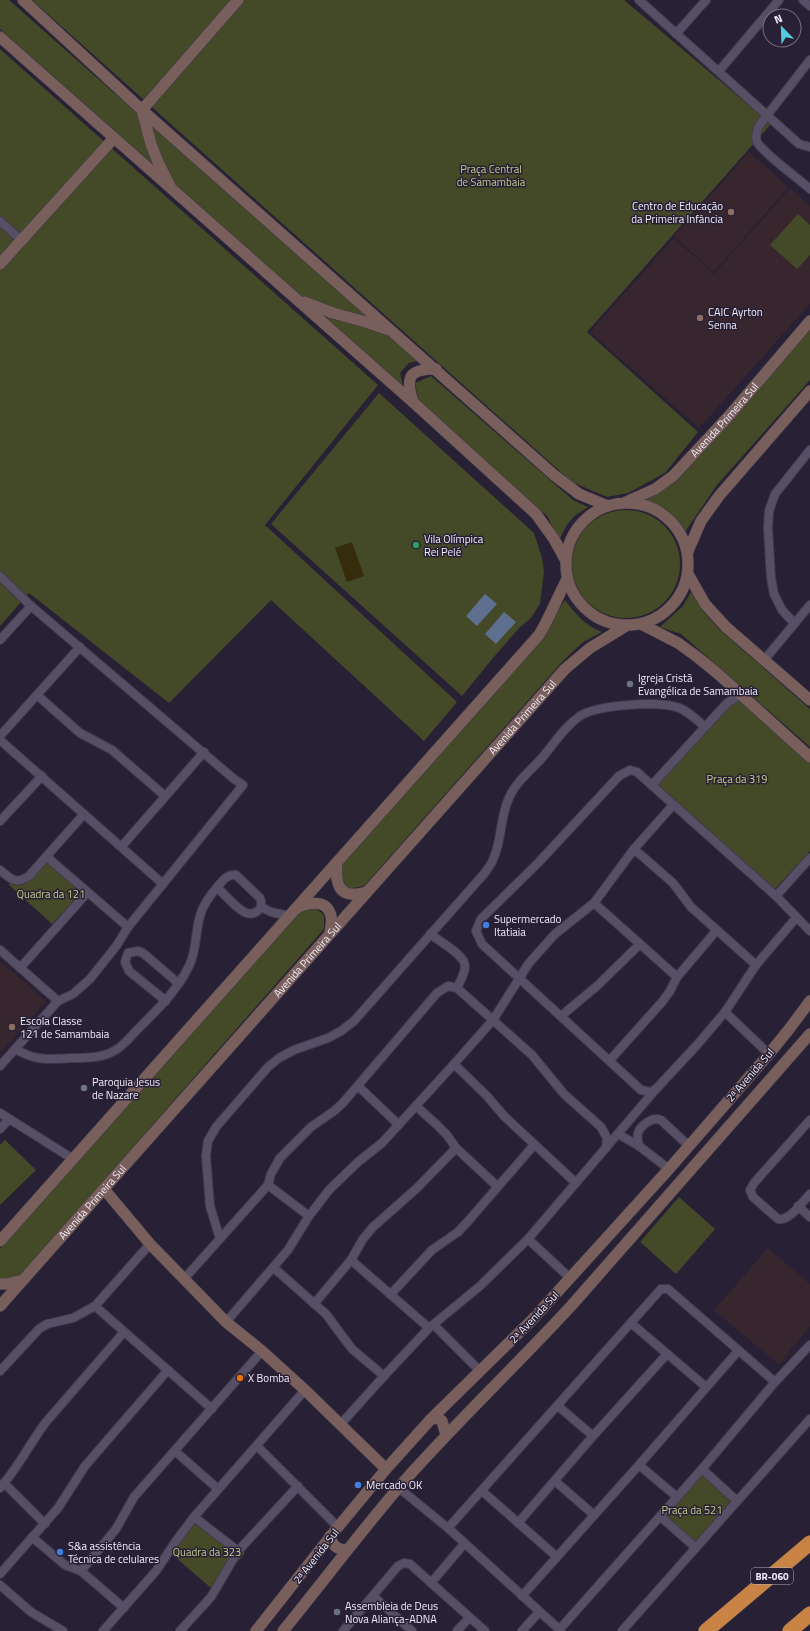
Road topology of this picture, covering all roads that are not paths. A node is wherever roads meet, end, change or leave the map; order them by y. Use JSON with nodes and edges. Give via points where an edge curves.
{"nodes":[{"id":1,"x":23,"y":0,"type":"edge"},
{"id":2,"x":238,"y":0,"type":"edge"},
{"id":3,"x":639,"y":0,"type":"edge"},
{"id":4,"x":706,"y":0,"type":"edge"},
{"id":5,"x":779,"y":0,"type":"edge"},
{"id":6,"x":803,"y":0,"type":"edge"},
{"id":7,"x":810,"y":6,"type":"edge"},
{"id":8,"x":676,"y":34,"type":"junction"},
{"id":9,"x":0,"y":37,"type":"edge"},
{"id":10,"x":810,"y":60,"type":"edge"},
{"id":11,"x":719,"y":71,"type":"junction"},
{"id":12,"x":142,"y":110,"type":"junction"},
{"id":13,"x":766,"y":115,"type":"junction"},
{"id":14,"x":114,"y":138,"type":"junction"},
{"id":15,"x":810,"y":147,"type":"edge"},
{"id":16,"x":172,"y":189,"type":"junction"},
{"id":17,"x":810,"y":189,"type":"edge"},
{"id":18,"x":0,"y":221,"type":"edge"},
{"id":19,"x":21,"y":240,"type":"junction"},
{"id":20,"x":0,"y":264,"type":"edge"},
{"id":21,"x":296,"y":299,"type":"junction"},
{"id":22,"x":810,"y":321,"type":"edge"},
{"id":23,"x":392,"y":331,"type":"junction"},
{"id":24,"x":436,"y":369,"type":"junction"},
{"id":25,"x":810,"y":391,"type":"edge"},
{"id":26,"x":414,"y":403,"type":"junction"},
{"id":27,"x":810,"y":450,"type":"edge"},
{"id":28,"x":625,"y":503,"type":"junction"},
{"id":29,"x":608,"y":506,"type":"junction"},
{"id":30,"x":688,"y":551,"type":"junction"},
{"id":31,"x":565,"y":559,"type":"junction"},
{"id":32,"x":688,"y":574,"type":"junction"},
{"id":33,"x":0,"y":576,"type":"edge"},
{"id":34,"x":567,"y":579,"type":"junction"},
{"id":35,"x":810,"y":605,"type":"edge"},
{"id":36,"x":31,"y":606,"type":"junction"},
{"id":37,"x":794,"y":623,"type":"junction"},
{"id":38,"x":641,"y":624,"type":"junction"},
{"id":39,"x":626,"y":626,"type":"junction"},
{"id":40,"x":0,"y":640,"type":"edge"},
{"id":41,"x":80,"y":647,"type":"junction"},
{"id":42,"x":765,"y":660,"type":"junction"},
{"id":43,"x":736,"y":691,"type":"junction"},
{"id":44,"x":37,"y":695,"type":"junction"},
{"id":45,"x":810,"y":700,"type":"edge"},
{"id":46,"x":705,"y":727,"type":"junction"},
{"id":47,"x":0,"y":736,"type":"edge"},
{"id":48,"x":0,"y":740,"type":"edge"},
{"id":49,"x":204,"y":752,"type":"junction"},
{"id":50,"x":810,"y":757,"type":"edge"},
{"id":51,"x":42,"y":776,"type":"junction"},
{"id":52,"x":652,"y":785,"type":"junction"},
{"id":53,"x":165,"y":796,"type":"junction"},
{"id":54,"x":673,"y":804,"type":"junction"},
{"id":55,"x":84,"y":814,"type":"junction"},
{"id":56,"x":0,"y":822,"type":"edge"},
{"id":57,"x":122,"y":846,"type":"junction"},
{"id":58,"x":634,"y":849,"type":"junction"},
{"id":59,"x":47,"y":857,"type":"junction"},
{"id":60,"x":810,"y":858,"type":"edge"},
{"id":61,"x":337,"y":862,"type":"junction"},
{"id":62,"x":0,"y":870,"type":"edge"},
{"id":63,"x":163,"y":884,"type":"junction"},
{"id":64,"x":217,"y":887,"type":"junction"},
{"id":65,"x":367,"y":892,"type":"junction"},
{"id":66,"x":87,"y":893,"type":"junction"},
{"id":67,"x":776,"y":896,"type":"junction"},
{"id":68,"x":594,"y":903,"type":"junction"},
{"id":69,"x":261,"y":907,"type":"junction"},
{"id":70,"x":292,"y":912,"type":"junction"},
{"id":71,"x":796,"y":918,"type":"junction"},
{"id":72,"x":128,"y":927,"type":"junction"},
{"id":73,"x":810,"y":931,"type":"edge"},
{"id":74,"x":330,"y":932,"type":"junction"},
{"id":75,"x":716,"y":932,"type":"junction"},
{"id":76,"x":430,"y":934,"type":"junction"},
{"id":77,"x":640,"y":944,"type":"junction"},
{"id":78,"x":0,"y":950,"type":"edge"},
{"id":79,"x":756,"y":965,"type":"junction"},
{"id":80,"x":20,"y":968,"type":"junction"},
{"id":81,"x":519,"y":977,"type":"junction"},
{"id":82,"x":677,"y":977,"type":"junction"},
{"id":83,"x":178,"y":983,"type":"junction"},
{"id":84,"x":457,"y":988,"type":"junction"},
{"id":85,"x":58,"y":1001,"type":"junction"},
{"id":86,"x":166,"y":1001,"type":"junction"},
{"id":87,"x":810,"y":1001,"type":"edge"},
{"id":88,"x":725,"y":1012,"type":"junction"},
{"id":89,"x":561,"y":1016,"type":"junction"},
{"id":90,"x":493,"y":1020,"type":"junction"},
{"id":91,"x":810,"y":1034,"type":"edge"},
{"id":92,"x":15,"y":1049,"type":"junction"},
{"id":93,"x":769,"y":1054,"type":"junction"},
{"id":94,"x":610,"y":1060,"type":"junction"},
{"id":95,"x":454,"y":1064,"type":"junction"},
{"id":96,"x":0,"y":1066,"type":"edge"},
{"id":97,"x":358,"y":1086,"type":"junction"},
{"id":98,"x":656,"y":1090,"type":"junction"},
{"id":99,"x":726,"y":1103,"type":"junction"},
{"id":100,"x":416,"y":1106,"type":"junction"},
{"id":101,"x":0,"y":1113,"type":"edge"},
{"id":102,"x":740,"y":1115,"type":"junction"},
{"id":103,"x":9,"y":1119,"type":"junction"},
{"id":104,"x":810,"y":1120,"type":"edge"},
{"id":105,"x":399,"y":1125,"type":"junction"},
{"id":106,"x":0,"y":1129,"type":"edge"},
{"id":107,"x":618,"y":1134,"type":"junction"},
{"id":108,"x":534,"y":1145,"type":"junction"},
{"id":109,"x":639,"y":1146,"type":"junction"},
{"id":110,"x":689,"y":1146,"type":"junction"},
{"id":111,"x":456,"y":1148,"type":"junction"},
{"id":112,"x":606,"y":1149,"type":"junction"},
{"id":113,"x":73,"y":1159,"type":"junction"},
{"id":114,"x":669,"y":1169,"type":"junction"},
{"id":115,"x":576,"y":1183,"type":"junction"},
{"id":116,"x":268,"y":1185,"type":"junction"},
{"id":117,"x":497,"y":1186,"type":"junction"},
{"id":118,"x":104,"y":1189,"type":"junction"},
{"id":119,"x":810,"y":1194,"type":"edge"},
{"id":120,"x":798,"y":1206,"type":"junction"},
{"id":121,"x":630,"y":1213,"type":"junction"},
{"id":122,"x":309,"y":1216,"type":"junction"},
{"id":123,"x":810,"y":1217,"type":"edge"},
{"id":124,"x":642,"y":1226,"type":"junction"},
{"id":125,"x":220,"y":1239,"type":"junction"},
{"id":126,"x":528,"y":1239,"type":"junction"},
{"id":127,"x":0,"y":1242,"type":"edge"},
{"id":128,"x":150,"y":1244,"type":"junction"},
{"id":129,"x":351,"y":1260,"type":"junction"},
{"id":130,"x":274,"y":1268,"type":"junction"},
{"id":131,"x":570,"y":1278,"type":"junction"},
{"id":132,"x":23,"y":1280,"type":"junction"},
{"id":133,"x":184,"y":1280,"type":"junction"},
{"id":134,"x":0,"y":1284,"type":"edge"},
{"id":135,"x":391,"y":1294,"type":"junction"},
{"id":136,"x":314,"y":1304,"type":"junction"},
{"id":137,"x":0,"y":1306,"type":"edge"},
{"id":138,"x":95,"y":1306,"type":"junction"},
{"id":139,"x":226,"y":1322,"type":"junction"},
{"id":140,"x":631,"y":1323,"type":"junction"},
{"id":141,"x":432,"y":1327,"type":"junction"},
{"id":142,"x":124,"y":1332,"type":"junction"},
{"id":143,"x":810,"y":1345,"type":"edge"},
{"id":144,"x":738,"y":1350,"type":"junction"},
{"id":145,"x":262,"y":1351,"type":"junction"},
{"id":146,"x":667,"y":1354,"type":"junction"},
{"id":147,"x":168,"y":1370,"type":"junction"},
{"id":148,"x":0,"y":1371,"type":"edge"},
{"id":149,"x":480,"y":1371,"type":"junction"},
{"id":150,"x":384,"y":1376,"type":"junction"},
{"id":151,"x":775,"y":1382,"type":"junction"},
{"id":152,"x":706,"y":1388,"type":"junction"},
{"id":153,"x":305,"y":1390,"type":"junction"},
{"id":154,"x":558,"y":1406,"type":"junction"},
{"id":155,"x":212,"y":1409,"type":"junction"},
{"id":156,"x":431,"y":1419,"type":"junction"},
{"id":157,"x":810,"y":1419,"type":"edge"},
{"id":158,"x":340,"y":1425,"type":"junction"},
{"id":159,"x":446,"y":1435,"type":"junction"},
{"id":160,"x":593,"y":1436,"type":"junction"},
{"id":161,"x":257,"y":1446,"type":"junction"},
{"id":162,"x":174,"y":1451,"type":"junction"},
{"id":163,"x":639,"y":1465,"type":"junction"},
{"id":164,"x":386,"y":1469,"type":"junction"},
{"id":165,"x":702,"y":1469,"type":"junction"},
{"id":166,"x":555,"y":1481,"type":"junction"},
{"id":167,"x":2,"y":1486,"type":"edge"},
{"id":168,"x":298,"y":1486,"type":"junction"},
{"id":169,"x":399,"y":1488,"type":"junction"},
{"id":170,"x":218,"y":1489,"type":"junction"},
{"id":171,"x":482,"y":1491,"type":"junction"},
{"id":172,"x":677,"y":1497,"type":"junction"},
{"id":173,"x":737,"y":1501,"type":"junction"},
{"id":174,"x":594,"y":1515,"type":"junction"},
{"id":175,"x":194,"y":1517,"type":"junction"},
{"id":176,"x":660,"y":1517,"type":"junction"},
{"id":177,"x":518,"y":1523,"type":"junction"},
{"id":178,"x":45,"y":1524,"type":"junction"},
{"id":179,"x":338,"y":1527,"type":"junction"},
{"id":180,"x":448,"y":1528,"type":"junction"},
{"id":181,"x":330,"y":1536,"type":"junction"},
{"id":182,"x":32,"y":1537,"type":"junction"},
{"id":183,"x":810,"y":1543,"type":"edge"},
{"id":184,"x":464,"y":1544,"type":"junction"},
{"id":185,"x":696,"y":1548,"type":"junction"},
{"id":186,"x":346,"y":1550,"type":"junction"},
{"id":187,"x":238,"y":1551,"type":"junction"},
{"id":188,"x":556,"y":1557,"type":"junction"},
{"id":189,"x":82,"y":1571,"type":"junction"},
{"id":190,"x":0,"y":1574,"type":"edge"},
{"id":191,"x":431,"y":1583,"type":"junction"},
{"id":192,"x":0,"y":1585,"type":"edge"},
{"id":193,"x":373,"y":1596,"type":"junction"},
{"id":194,"x":522,"y":1596,"type":"junction"},
{"id":195,"x":124,"y":1608,"type":"junction"},
{"id":196,"x":539,"y":1612,"type":"junction"},
{"id":197,"x":810,"y":1614,"type":"edge"},
{"id":198,"x":469,"y":1618,"type":"junction"},
{"id":199,"x":560,"y":1630,"type":"edge"},
{"id":200,"x":63,"y":1631,"type":"edge"},
{"id":201,"x":104,"y":1631,"type":"edge"},
{"id":202,"x":180,"y":1631,"type":"edge"},
{"id":203,"x":256,"y":1631,"type":"edge"},
{"id":204,"x":283,"y":1631,"type":"edge"},
{"id":205,"x":342,"y":1631,"type":"edge"},
{"id":206,"x":412,"y":1631,"type":"edge"},
{"id":207,"x":457,"y":1631,"type":"edge"},
{"id":208,"x":485,"y":1631,"type":"edge"},
{"id":209,"x":522,"y":1631,"type":"edge"},
{"id":210,"x":622,"y":1631,"type":"edge"},
{"id":211,"x":706,"y":1631,"type":"edge"},
{"id":212,"x":790,"y":1631,"type":"edge"}],
"edges":[{"from":1,"to":12,"type":"street"},
{"from":2,"to":12,"type":"street"},
{"from":3,"to":8,"type":"street"},
{"from":4,"to":8,"type":"street"},
{"from":5,"to":11,"type":"street"},
{"from":6,"to":7,"type":"street"},
{"from":8,"to":11,"type":"street"},
{"from":9,"to":14,"type":"street"},
{"from":10,"to":13,"type":"street"},
{"from":11,"to":13,"type":"street"},
{"from":12,"to":16,"type":"street","via":[[151,144]]},
{"from":12,"to":23,"type":"street"},
{"from":13,"to":15,"type":"street","via":[[799,144]]},
{"from":13,"to":17,"type":"street","via":[[758,127],[758,144]]},
{"from":14,"to":16,"type":"street"},
{"from":14,"to":19,"type":"street"},
{"from":16,"to":21,"type":"street"},
{"from":18,"to":19,"type":"street"},
{"from":19,"to":20,"type":"street"},
{"from":21,"to":23,"type":"street","via":[[333,314]]},
{"from":21,"to":26,"type":"street"},
{"from":22,"to":28,"type":"street","name":"Avenida Primeira Sul","via":[[728,417],[673,476],[655,490]]},
{"from":23,"to":24,"type":"street"},
{"from":24,"to":26,"type":"street","via":[[423,369],[412,375],[409,390]]},
{"from":24,"to":29,"type":"street","via":[[554,475],[579,494]]},
{"from":25,"to":30,"type":"street","via":[[719,496],[701,521]]},
{"from":26,"to":31,"type":"street","via":[[536,514]]},
{"from":27,"to":37,"type":"street","via":[[776,494],[769,511],[771,578],[774,594],[782,610]]},
{"from":28,"to":29,"type":"street"},
{"from":28,"to":30,"type":"street","via":[[641,504],[655,509],[670,520],[681,534]]},
{"from":29,"to":31,"type":"street","via":[[591,514],[577,528],[569,543]]},
{"from":30,"to":32,"type":"street"},
{"from":31,"to":34,"type":"street"},
{"from":32,"to":38,"type":"street","via":[[683,591],[672,606],[658,618]]},
{"from":32,"to":42,"type":"street","via":[[705,604],[726,627]]},
{"from":33,"to":36,"type":"street"},
{"from":34,"to":39,"type":"street","via":[[583,608],[603,621]]},
{"from":34,"to":61,"type":"street","via":[[538,635]]},
{"from":35,"to":37,"type":"street"},
{"from":36,"to":40,"type":"street"},
{"from":36,"to":41,"type":"street"},
{"from":37,"to":42,"type":"street"},
{"from":38,"to":39,"type":"street"},
{"from":38,"to":43,"type":"street","via":[[678,643]]},
{"from":39,"to":65,"type":"street","name":"Avenida Primeira Sul","via":[[590,648],[565,669]]},
{"from":41,"to":44,"type":"street"},
{"from":41,"to":49,"type":"street"},
{"from":42,"to":45,"type":"street"},
{"from":43,"to":46,"type":"street"},
{"from":43,"to":50,"type":"street"},
{"from":44,"to":47,"type":"street"},
{"from":44,"to":53,"type":"street","via":[[80,732],[112,750]]},
{"from":46,"to":52,"type":"street"},
{"from":46,"to":76,"type":"street","via":[[677,707],[666,705],[604,708],[590,711],[569,725],[512,793],[505,809],[494,858],[483,875]]},
{"from":48,"to":51,"type":"street"},
{"from":49,"to":53,"type":"street"},
{"from":49,"to":63,"type":"street","via":[[243,785]]},
{"from":51,"to":55,"type":"street"},
{"from":51,"to":56,"type":"street"},
{"from":52,"to":54,"type":"street"},
{"from":52,"to":81,"type":"street","via":[[637,772],[623,772],[538,863],[481,919],[476,931],[482,944]]},
{"from":53,"to":57,"type":"street"},
{"from":54,"to":58,"type":"street"},
{"from":54,"to":67,"type":"street"},
{"from":55,"to":57,"type":"street"},
{"from":55,"to":59,"type":"street"},
{"from":57,"to":63,"type":"street"},
{"from":58,"to":68,"type":"street"},
{"from":58,"to":75,"type":"street","via":[[673,883],[691,908]]},
{"from":59,"to":62,"type":"street","via":[[29,876],[20,881],[13,880]]},
{"from":59,"to":66,"type":"street"},
{"from":60,"to":67,"type":"street"},
{"from":61,"to":65,"type":"street","via":[[337,879],[343,890],[351,894]]},
{"from":61,"to":70,"type":"street"},
{"from":63,"to":72,"type":"street"},
{"from":64,"to":69,"type":"street","via":[[244,912],[254,913]]},
{"from":64,"to":69,"type":"street","via":[[224,878],[236,875],[260,898]]},
{"from":64,"to":83,"type":"street","via":[[206,900],[200,915],[190,965]]},
{"from":65,"to":74,"type":"street","name":"Avenida Primeira Sul"},
{"from":66,"to":72,"type":"street"},
{"from":66,"to":80,"type":"street"},
{"from":67,"to":71,"type":"street"},
{"from":68,"to":77,"type":"street"},
{"from":68,"to":81,"type":"street","via":[[555,934]]},
{"from":69,"to":70,"type":"street","via":[[271,912]]},
{"from":70,"to":74,"type":"street","via":[[308,903],[321,904],[331,915]]},
{"from":70,"to":113,"type":"street"},
{"from":71,"to":73,"type":"street"},
{"from":71,"to":79,"type":"street"},
{"from":72,"to":85,"type":"street","via":[[90,979],[74,994]]},
{"from":74,"to":118,"type":"street","name":"Avenida Primeira Sul"},
{"from":75,"to":79,"type":"street"},
{"from":75,"to":82,"type":"street"},
{"from":76,"to":84,"type":"street","via":[[460,956],[465,965]]},
{"from":76,"to":125,"type":"street","via":[[354,1021],[341,1032],[279,1058],[268,1067],[216,1127],[208,1141],[206,1156],[210,1206]]},
{"from":77,"to":82,"type":"street"},
{"from":77,"to":89,"type":"street"},
{"from":78,"to":80,"type":"street"},
{"from":79,"to":88,"type":"street"},
{"from":80,"to":85,"type":"street"},
{"from":81,"to":89,"type":"street"},
{"from":81,"to":90,"type":"street"},
{"from":82,"to":94,"type":"street","via":[[662,1002]]},
{"from":83,"to":86,"type":"street"},
{"from":83,"to":86,"type":"street","via":[[143,953],[128,953],[125,957],[128,971]]},
{"from":84,"to":90,"type":"street"},
{"from":84,"to":97,"type":"street","via":[[448,986],[437,993]]},
{"from":85,"to":92,"type":"street"},
{"from":86,"to":92,"type":"street","via":[[114,1052],[92,1057],[44,1059],[33,1058]]},
{"from":87,"to":93,"type":"street","name":"2ᵃ Avenida Sul"},
{"from":88,"to":93,"type":"street"},
{"from":88,"to":98,"type":"street"},
{"from":89,"to":94,"type":"street"},
{"from":90,"to":95,"type":"street"},
{"from":90,"to":112,"type":"street","via":[[532,1055],[564,1094],[601,1127],[607,1138]]},
{"from":91,"to":102,"type":"street","name":"2ᵃ Avenida Sul"},
{"from":92,"to":96,"type":"street"},
{"from":93,"to":99,"type":"street","name":"2ᵃ Avenida Sul"},
{"from":94,"to":98,"type":"street","via":[[642,1090]]},
{"from":95,"to":100,"type":"street"},
{"from":95,"to":108,"type":"street"},
{"from":97,"to":105,"type":"street"},
{"from":97,"to":116,"type":"street","via":[[334,1111],[311,1127],[280,1158]]},
{"from":98,"to":107,"type":"street"},
{"from":99,"to":102,"type":"street","via":[[735,1103]]},
{"from":99,"to":110,"type":"street","name":"2ᵃ Avenida Sul"},
{"from":100,"to":105,"type":"street"},
{"from":100,"to":111,"type":"street","via":[[437,1125]]},
{"from":101,"to":103,"type":"street"},
{"from":102,"to":124,"type":"street","name":"2ᵃ Avenida Sul"},
{"from":103,"to":106,"type":"street"},
{"from":103,"to":113,"type":"street"},
{"from":104,"to":120,"type":"street","via":[[750,1190],[753,1197],[778,1219],[787,1218]]},
{"from":105,"to":122,"type":"street","via":[[334,1184]]},
{"from":107,"to":109,"type":"street"},
{"from":107,"to":112,"type":"street"},
{"from":108,"to":115,"type":"street"},
{"from":108,"to":117,"type":"street"},
{"from":109,"to":110,"type":"street","via":[[639,1130],[657,1118]]},
{"from":109,"to":114,"type":"street"},
{"from":110,"to":114,"type":"street","name":"2ᵃ Avenida Sul"},
{"from":111,"to":117,"type":"street"},
{"from":111,"to":129,"type":"street","via":[[417,1188],[384,1215],[363,1239]]},
{"from":112,"to":115,"type":"street"},
{"from":113,"to":127,"type":"street"},
{"from":114,"to":121,"type":"street","name":"2ᵃ Avenida Sul"},
{"from":115,"to":126,"type":"street"},
{"from":116,"to":122,"type":"street"},
{"from":116,"to":125,"type":"street"},
{"from":117,"to":135,"type":"street","via":[[458,1232],[432,1250]]},
{"from":118,"to":128,"type":"street"},
{"from":118,"to":132,"type":"street","name":"Avenida Primeira Sul"},
{"from":119,"to":120,"type":"street"},
{"from":120,"to":123,"type":"street"},
{"from":121,"to":124,"type":"street","via":[[631,1226]]},
{"from":121,"to":131,"type":"street","name":"2ᵃ Avenida Sul"},
{"from":122,"to":130,"type":"street"},
{"from":124,"to":159,"type":"street","name":"2ᵃ Avenida Sul","via":[[541,1339]]},
{"from":125,"to":133,"type":"street"},
{"from":126,"to":131,"type":"street"},
{"from":126,"to":141,"type":"street","via":[[480,1286]]},
{"from":128,"to":133,"type":"street"},
{"from":128,"to":138,"type":"street"},
{"from":129,"to":135,"type":"street"},
{"from":129,"to":136,"type":"street"},
{"from":130,"to":136,"type":"street"},
{"from":130,"to":139,"type":"street"},
{"from":131,"to":149,"type":"street","name":"2ᵃ Avenida Sul"},
{"from":132,"to":134,"type":"street"},
{"from":132,"to":137,"type":"street","name":"Avenida Primeira Sul"},
{"from":133,"to":139,"type":"street"},
{"from":135,"to":141,"type":"street"},
{"from":136,"to":150,"type":"street","via":[[326,1314],[352,1349]]},
{"from":138,"to":142,"type":"street"},
{"from":138,"to":148,"type":"street","via":[[73,1318],[47,1324],[39,1329]]},
{"from":139,"to":145,"type":"street"},
{"from":140,"to":144,"type":"street","via":[[658,1291],[668,1289]]},
{"from":140,"to":146,"type":"street"},
{"from":140,"to":154,"type":"street"},
{"from":141,"to":149,"type":"street"},
{"from":141,"to":150,"type":"street"},
{"from":142,"to":147,"type":"street"},
{"from":142,"to":167,"type":"street","via":[[38,1432]]},
{"from":143,"to":151,"type":"street"},
{"from":144,"to":151,"type":"street"},
{"from":144,"to":152,"type":"street"},
{"from":145,"to":153,"type":"street"},
{"from":145,"to":155,"type":"street"},
{"from":146,"to":152,"type":"street"},
{"from":146,"to":160,"type":"street"},
{"from":147,"to":155,"type":"street"},
{"from":147,"to":178,"type":"street","via":[[86,1466]]},
{"from":149,"to":156,"type":"street","name":"2ᵃ Avenida Sul"},
{"from":150,"to":158,"type":"street"},
{"from":151,"to":165,"type":"street"},
{"from":152,"to":163,"type":"street"},
{"from":153,"to":158,"type":"street"},
{"from":153,"to":161,"type":"street"},
{"from":154,"to":160,"type":"street"},
{"from":154,"to":171,"type":"street"},
{"from":155,"to":162,"type":"street"},
{"from":156,"to":159,"type":"street","via":[[438,1418],[442,1421]]},
{"from":156,"to":164,"type":"street","name":"2ᵃ Avenida Sul"},
{"from":157,"to":173,"type":"street"},
{"from":158,"to":164,"type":"street"},
{"from":159,"to":169,"type":"street","name":"2ᵃ Avenida Sul"},
{"from":160,"to":166,"type":"street"},
{"from":161,"to":168,"type":"street"},
{"from":161,"to":170,"type":"street"},
{"from":162,"to":170,"type":"street"},
{"from":162,"to":189,"type":"street","via":[[134,1497],[116,1529]]},
{"from":163,"to":172,"type":"street"},
{"from":163,"to":174,"type":"street"},
{"from":164,"to":179,"type":"street","name":"2ᵃ Avenida Sul"},
{"from":165,"to":172,"type":"street"},
{"from":165,"to":173,"type":"street"},
{"from":166,"to":174,"type":"street"},
{"from":166,"to":177,"type":"street"},
{"from":167,"to":178,"type":"street"},
{"from":168,"to":179,"type":"street"},
{"from":168,"to":187,"type":"street"},
{"from":169,"to":180,"type":"street"},
{"from":169,"to":186,"type":"street","name":"2ᵃ Avenida Sul"},
{"from":170,"to":175,"type":"street"},
{"from":171,"to":177,"type":"street"},
{"from":171,"to":180,"type":"street"},
{"from":172,"to":176,"type":"street"},
{"from":173,"to":185,"type":"street"},
{"from":174,"to":188,"type":"street"},
{"from":175,"to":187,"type":"street"},
{"from":175,"to":195,"type":"street","via":[[156,1571]]},
{"from":176,"to":185,"type":"street"},
{"from":176,"to":199,"type":"street"},
{"from":177,"to":188,"type":"street"},
{"from":178,"to":182,"type":"street"},
{"from":179,"to":181,"type":"street","name":"2ᵃ Avenida Sul"},
{"from":180,"to":184,"type":"street"},
{"from":181,"to":186,"type":"street","via":[[334,1546]]},
{"from":181,"to":203,"type":"street","name":"2ᵃ Avenida Sul"},
{"from":182,"to":189,"type":"street","via":[[66,1565]]},
{"from":182,"to":190,"type":"street"},
{"from":183,"to":211,"type":"highway","number":"BR-060"},
{"from":184,"to":191,"type":"street"},
{"from":184,"to":194,"type":"street"},
{"from":185,"to":210,"type":"street"},
{"from":186,"to":204,"type":"street","name":"2ᵃ Avenida Sul"},
{"from":187,"to":202,"type":"street","via":[[211,1597]]},
{"from":188,"to":194,"type":"street"},
{"from":189,"to":195,"type":"street"},
{"from":191,"to":193,"type":"street","via":[[410,1564],[404,1563],[398,1566]]},
{"from":191,"to":198,"type":"street"},
{"from":192,"to":200,"type":"street","via":[[30,1612]]},
{"from":193,"to":205,"type":"street"},
{"from":193,"to":206,"type":"street"},
{"from":194,"to":196,"type":"street"},
{"from":195,"to":201,"type":"street"},
{"from":196,"to":199,"type":"street"},
{"from":196,"to":209,"type":"street"},
{"from":197,"to":212,"type":"highway"},
{"from":198,"to":207,"type":"street"},
{"from":198,"to":208,"type":"street"}]}
